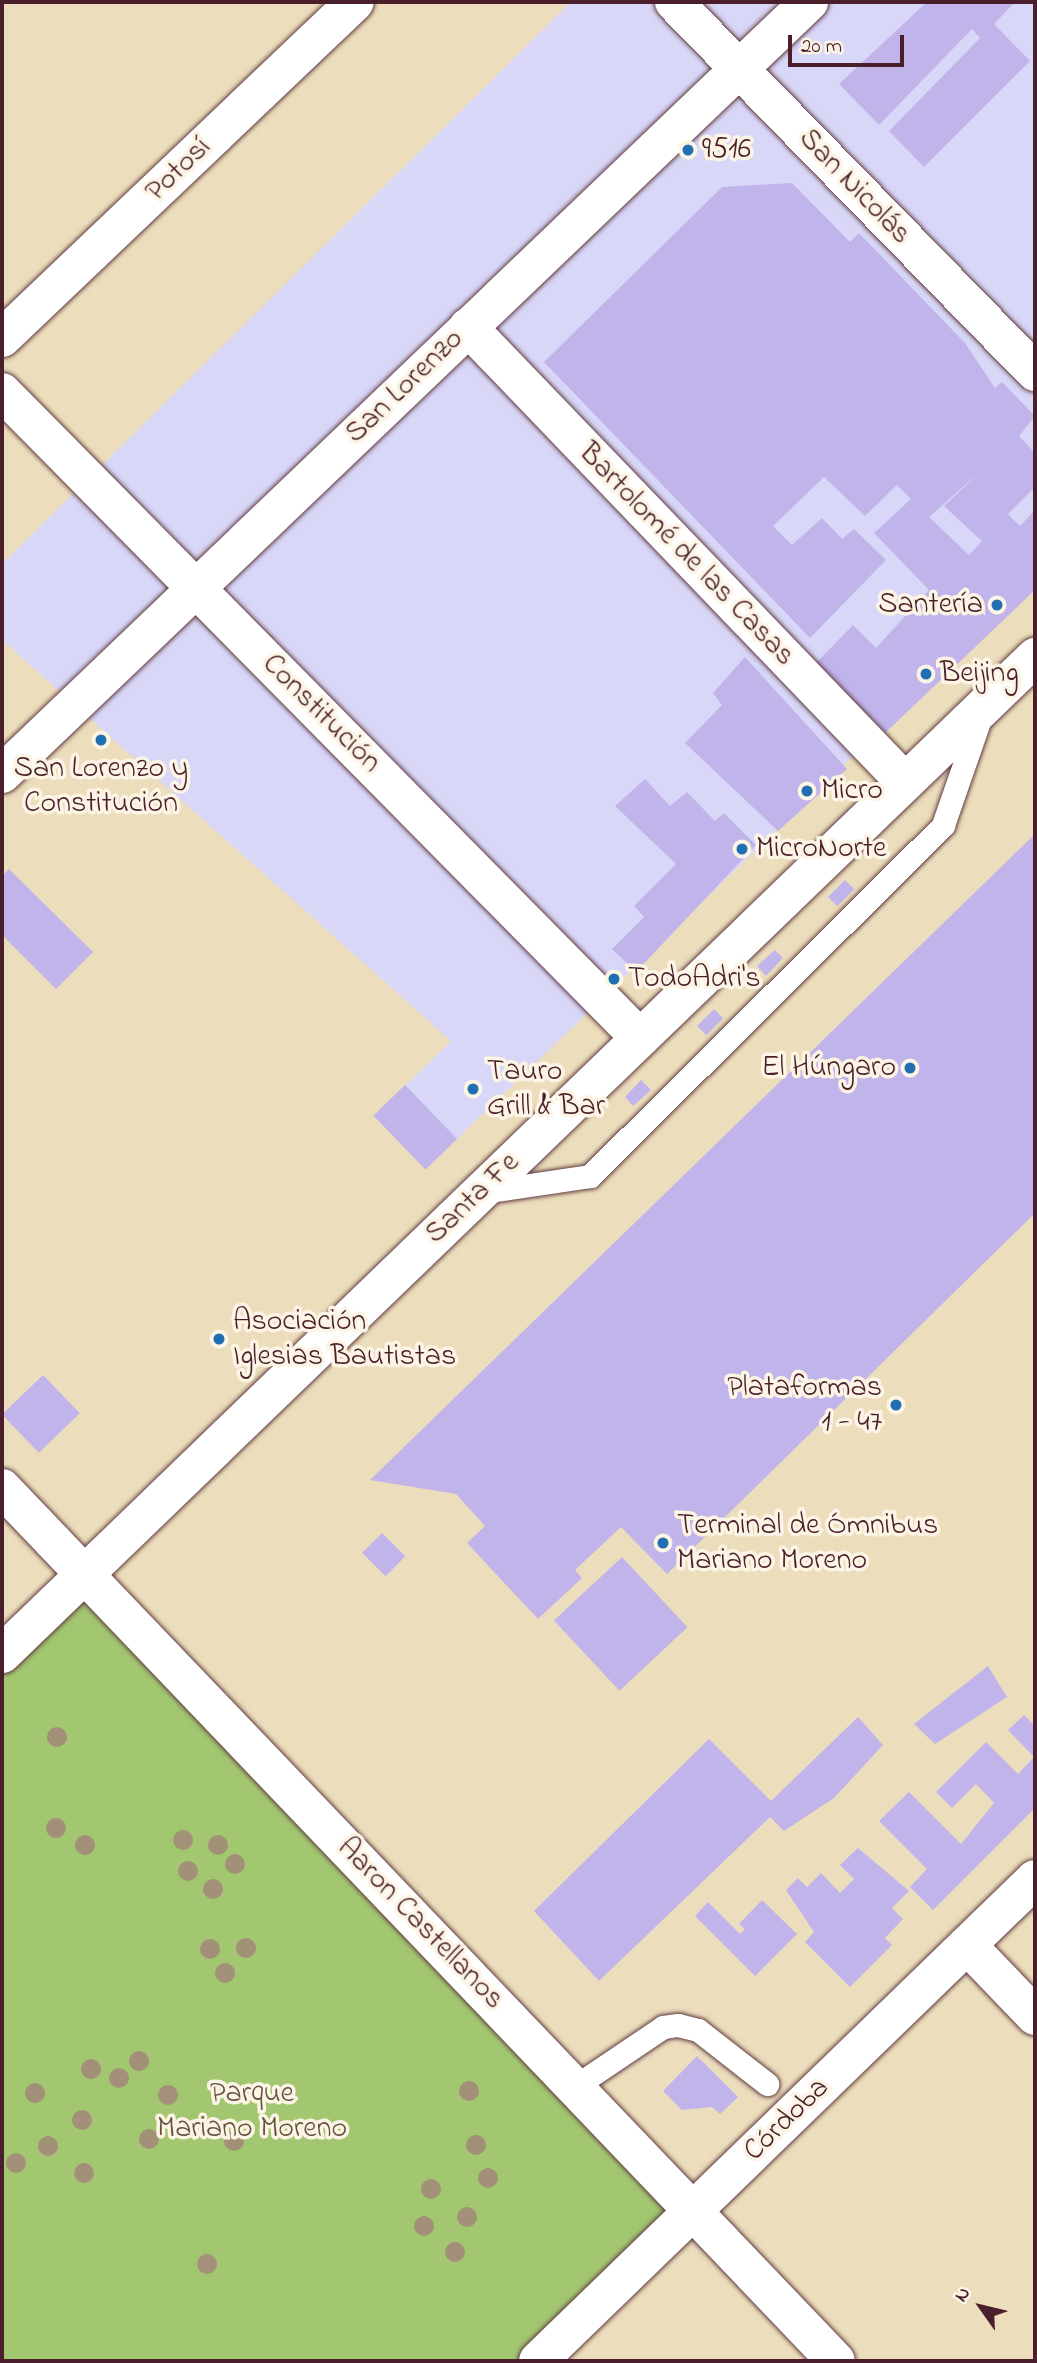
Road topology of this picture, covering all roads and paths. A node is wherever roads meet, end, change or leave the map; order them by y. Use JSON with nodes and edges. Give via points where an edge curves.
{"nodes":[{"id":1,"x":355,"y":2,"type":"edge"},
{"id":2,"x":674,"y":2,"type":"edge"},
{"id":3,"x":809,"y":2,"type":"edge"},
{"id":4,"x":738,"y":69,"type":"junction"},
{"id":5,"x":468,"y":327,"type":"junction"},
{"id":6,"x":2,"y":338,"type":"edge"},
{"id":7,"x":1035,"y":372,"type":"edge"},
{"id":8,"x":2,"y":392,"type":"edge"},
{"id":9,"x":195,"y":587,"type":"junction"},
{"id":10,"x":1035,"y":657,"type":"edge"},
{"id":11,"x":985,"y":706,"type":"junction"},
{"id":12,"x":2,"y":774,"type":"edge"},
{"id":13,"x":905,"y":782,"type":"junction"},
{"id":14,"x":640,"y":1038,"type":"junction"},
{"id":15,"x":480,"y":1192,"type":"junction"},
{"id":16,"x":2,"y":1488,"type":"edge"},
{"id":17,"x":84,"y":1574,"type":"junction"},
{"id":18,"x":2,"y":1654,"type":"edge"},
{"id":19,"x":1035,"y":1879,"type":"edge"},
{"id":20,"x":967,"y":1945,"type":"junction"},
{"id":21,"x":1035,"y":2016,"type":"edge"},
{"id":22,"x":767,"y":2084,"type":"dead end"},
{"id":23,"x":574,"y":2087,"type":"junction"},
{"id":24,"x":692,"y":2212,"type":"junction"},
{"id":25,"x":538,"y":2361,"type":"edge"},
{"id":26,"x":836,"y":2361,"type":"edge"}],
"edges":[{"from":1,"to":6,"type":"street","name":"Potosí"},
{"from":2,"to":4,"type":"street","name":"San Nicolás"},
{"from":3,"to":4,"type":"street","name":"San Lorenzo"},
{"from":4,"to":5,"type":"street","name":"San Lorenzo"},
{"from":4,"to":7,"type":"street","name":"San Nicolás"},
{"from":5,"to":9,"type":"street","name":"San Lorenzo"},
{"from":5,"to":13,"type":"street","name":"Bartolomé de las Casas"},
{"from":8,"to":9,"type":"street","name":"Constitución"},
{"from":9,"to":12,"type":"street","name":"San Lorenzo"},
{"from":9,"to":14,"type":"street","name":"Constitución"},
{"from":10,"to":11,"type":"street","name":"Santa Fe"},
{"from":11,"to":13,"type":"street","name":"Santa Fe"},
{"from":11,"to":15,"type":"lane","via":[[943,825],[590,1176]]},
{"from":13,"to":14,"type":"street","name":"Santa Fe"},
{"from":14,"to":15,"type":"street","name":"Santa Fe"},
{"from":15,"to":17,"type":"street","name":"Santa Fe"},
{"from":16,"to":17,"type":"street","name":"Aaron Castellanos"},
{"from":17,"to":18,"type":"street","name":"Santa Fe"},
{"from":17,"to":23,"type":"street","name":"Aaron Castellanos"},
{"from":19,"to":20,"type":"street","name":"Córdoba"},
{"from":20,"to":21,"type":"street"},
{"from":20,"to":24,"type":"street","name":"Córdoba"},
{"from":22,"to":23,"type":"lane","via":[[698,2030],[678,2025],[663,2027]]},
{"from":23,"to":24,"type":"street","name":"Aaron Castellanos"},
{"from":24,"to":25,"type":"street","name":"Córdoba"},
{"from":24,"to":26,"type":"street","name":"Aaron Castellanos"}]}
